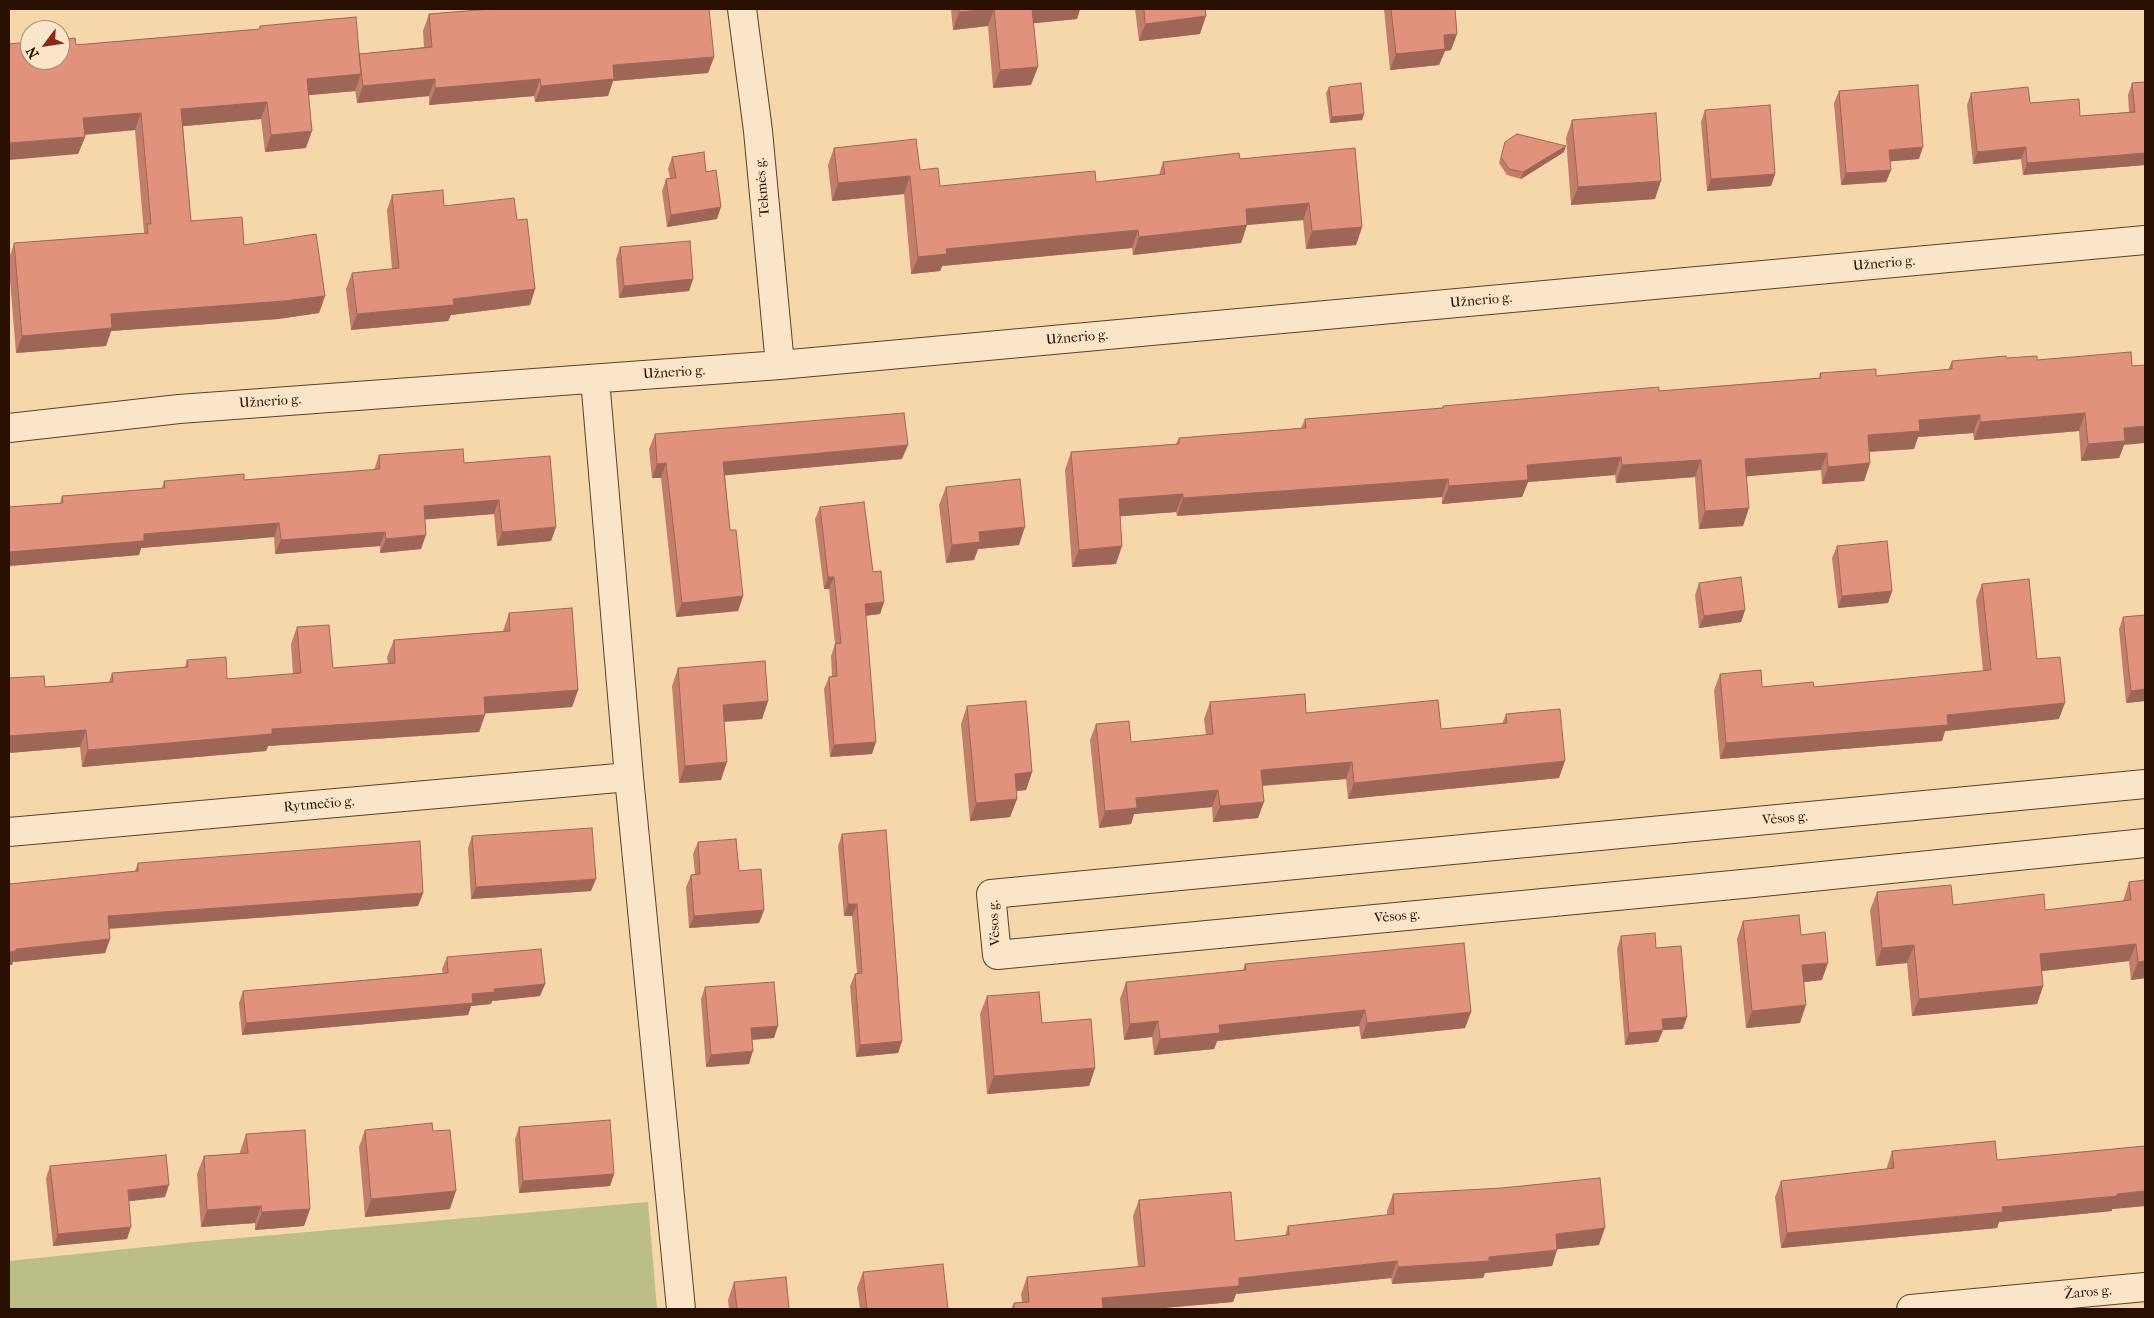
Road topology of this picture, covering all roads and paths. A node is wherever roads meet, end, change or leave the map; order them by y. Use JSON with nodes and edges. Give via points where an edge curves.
{"nodes":[{"id":1,"x":742,"y":9,"type":"edge"},
{"id":2,"x":2145,"y":240,"type":"edge"},
{"id":3,"x":780,"y":365,"type":"junction"},
{"id":4,"x":595,"y":379,"type":"junction"},
{"id":5,"x":9,"y":428,"type":"edge"},
{"id":6,"x":629,"y":777,"type":"junction"},
{"id":7,"x":2145,"y":784,"type":"edge"},
{"id":8,"x":9,"y":832,"type":"edge"},
{"id":9,"x":2145,"y":843,"type":"edge"},
{"id":10,"x":2145,"y":1287,"type":"edge"},
{"id":11,"x":681,"y":1309,"type":"edge"},
{"id":12,"x":1911,"y":1309,"type":"edge"}],
"edges":[{"from":1,"to":3,"type":"street","name":"Tekmės g.","via":[[758,131]]},
{"from":2,"to":3,"type":"street","name":"Užnerio g."},
{"from":3,"to":4,"type":"street","name":"Užnerio g."},
{"from":4,"to":5,"type":"street","name":"Užnerio g.","via":[[179,409]]},
{"from":4,"to":6,"type":"street"},
{"from":6,"to":8,"type":"street","name":"Rytmečio g."},
{"from":6,"to":11,"type":"street"},
{"from":7,"to":9,"type":"street","name":"Vėsos g.","via":[[991,894],[997,955]]},
{"from":10,"to":12,"type":"street","name":"Žaros g."}]}
